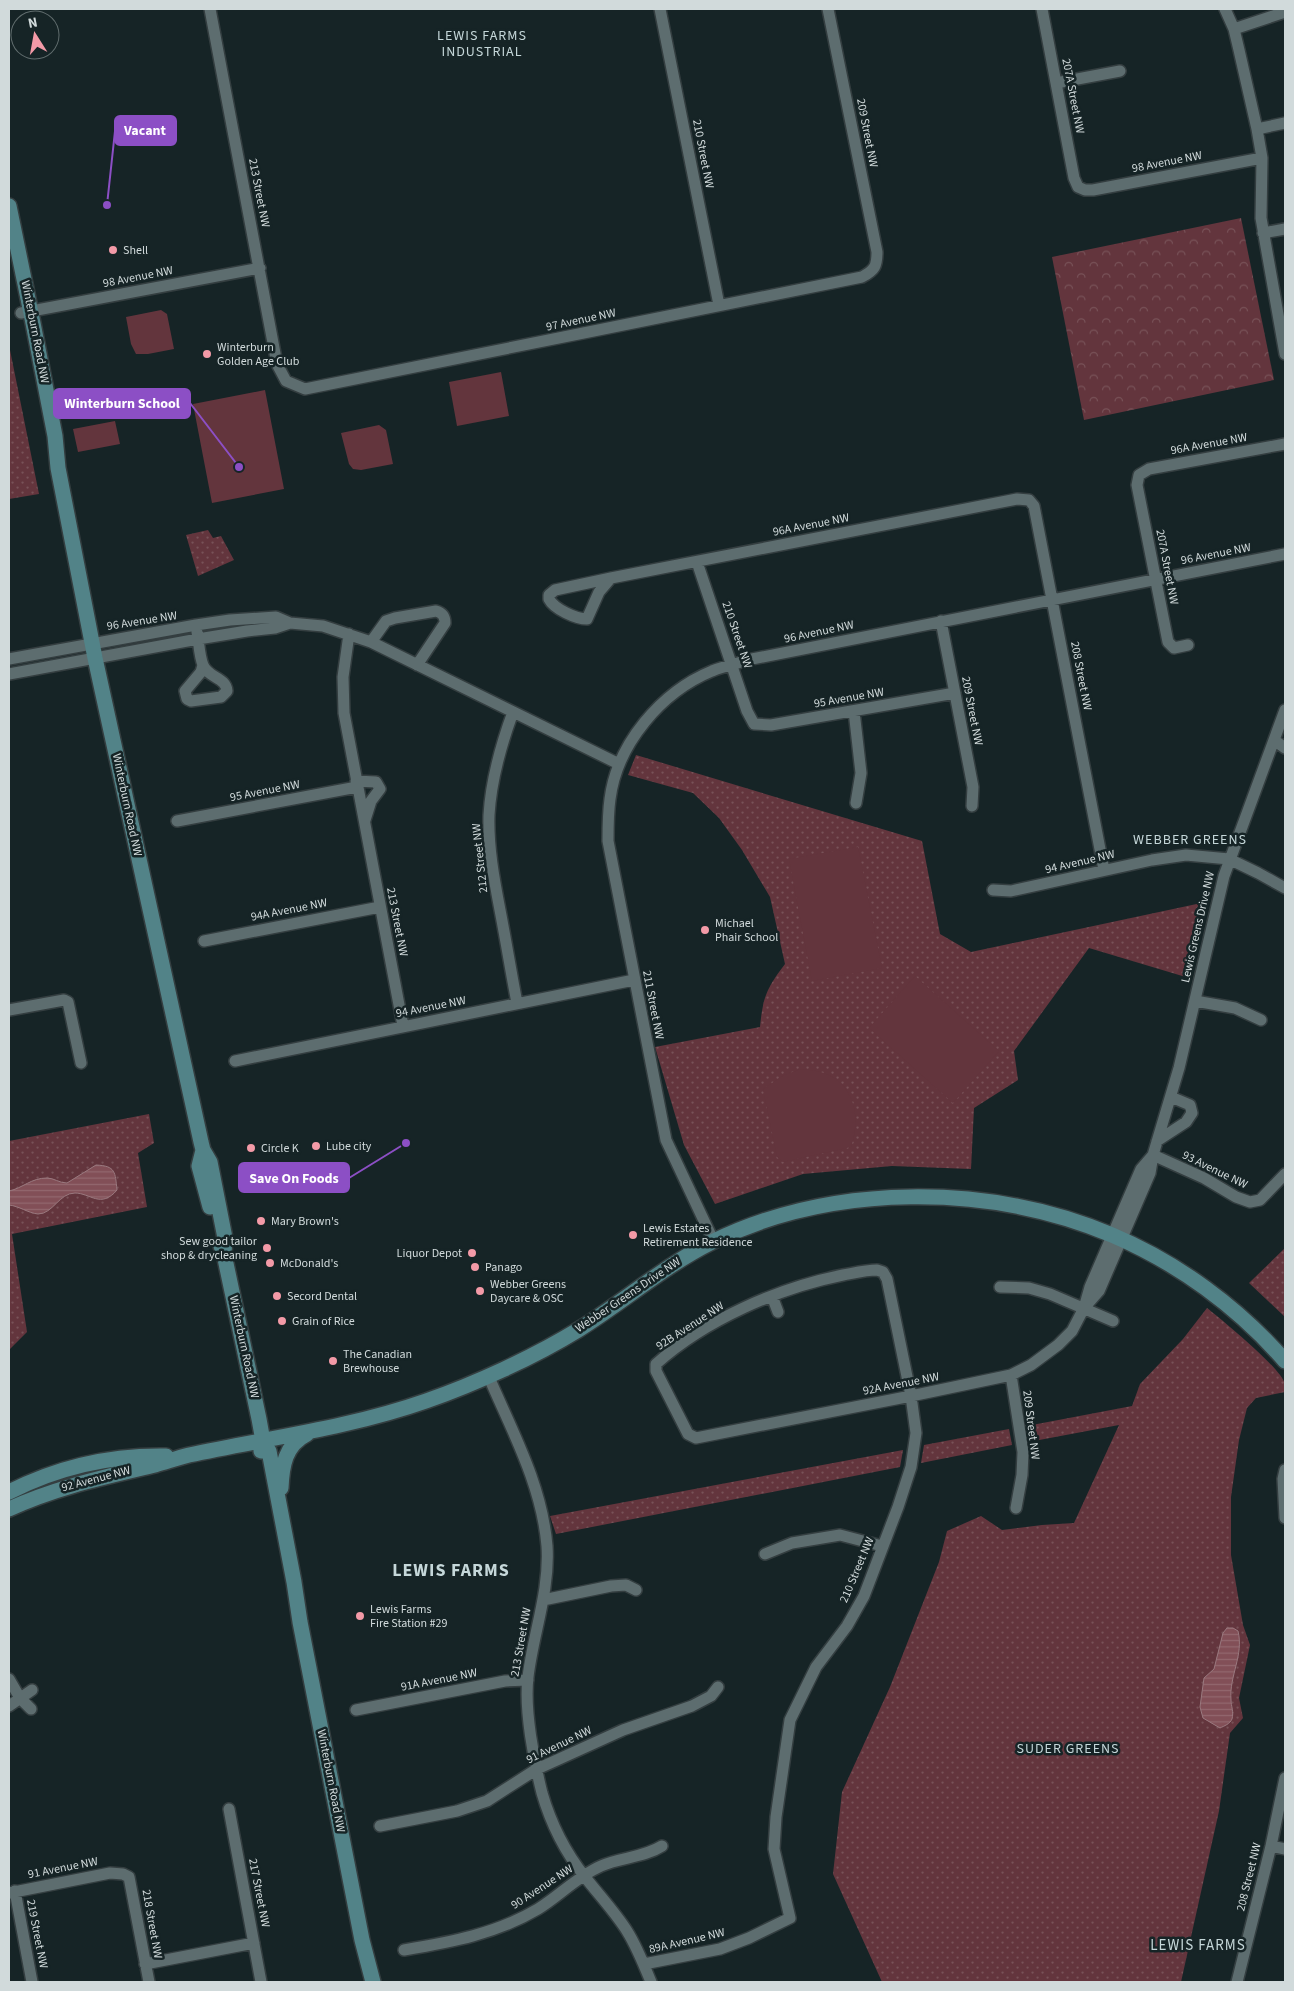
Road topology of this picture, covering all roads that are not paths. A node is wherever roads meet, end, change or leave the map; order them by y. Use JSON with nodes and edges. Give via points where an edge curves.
{"nodes":[{"id":1,"x":210,"y":9,"type":"edge"},
{"id":2,"x":660,"y":9,"type":"edge"},
{"id":3,"x":828,"y":9,"type":"edge"},
{"id":4,"x":1042,"y":9,"type":"edge"},
{"id":5,"x":1225,"y":9,"type":"edge"},
{"id":6,"x":1285,"y":12,"type":"edge"},
{"id":7,"x":1234,"y":29,"type":"junction"},
{"id":8,"x":1120,"y":71,"type":"dead end"},
{"id":9,"x":1056,"y":83,"type":"junction"},
{"id":10,"x":1285,"y":123,"type":"edge"},
{"id":11,"x":1257,"y":129,"type":"junction"},
{"id":12,"x":1262,"y":158,"type":"junction"},
{"id":13,"x":1078,"y":187,"type":"joint"},
{"id":14,"x":9,"y":206,"type":"edge"},
{"id":15,"x":1285,"y":229,"type":"edge"},
{"id":16,"x":1263,"y":233,"type":"junction"},
{"id":17,"x":9,"y":251,"type":"edge"},
{"id":18,"x":877,"y":264,"type":"joint"},
{"id":19,"x":260,"y":268,"type":"junction"},
{"id":20,"x":719,"y":305,"type":"junction"},
{"id":21,"x":26,"y":312,"type":"junction"},
{"id":22,"x":1284,"y":334,"type":"edge"},
{"id":23,"x":1285,"y":354,"type":"edge"},
{"id":24,"x":286,"y":381,"type":"joint"},
{"id":25,"x":1285,"y":444,"type":"edge"},
{"id":26,"x":1139,"y":475,"type":"joint"},
{"id":27,"x":1017,"y":499,"type":"joint"},
{"id":28,"x":1285,"y":554,"type":"edge"},
{"id":29,"x":697,"y":562,"type":"junction"},
{"id":30,"x":610,"y":578,"type":"junction"},
{"id":31,"x":1155,"y":579,"type":"junction"},
{"id":32,"x":1052,"y":599,"type":"junction"},
{"id":33,"x":940,"y":621,"type":"junction"},
{"id":34,"x":290,"y":623,"type":"junction"},
{"id":35,"x":196,"y":625,"type":"junction"},
{"id":36,"x":349,"y":634,"type":"junction"},
{"id":37,"x":198,"y":639,"type":"junction"},
{"id":38,"x":371,"y":642,"type":"junction"},
{"id":39,"x":1188,"y":645,"type":"dead end"},
{"id":40,"x":93,"y":650,"type":"junction"},
{"id":41,"x":9,"y":659,"type":"edge"},
{"id":42,"x":417,"y":664,"type":"junction"},
{"id":43,"x":733,"y":665,"type":"junction"},
{"id":44,"x":203,"y":666,"type":"dead end"},
{"id":45,"x":9,"y":674,"type":"edge"},
{"id":46,"x":955,"y":693,"type":"junction"},
{"id":47,"x":1285,"y":710,"type":"edge"},
{"id":48,"x":854,"y":711,"type":"junction"},
{"id":49,"x":513,"y":712,"type":"junction"},
{"id":50,"x":750,"y":718,"type":"joint"},
{"id":51,"x":1274,"y":740,"type":"junction"},
{"id":52,"x":1285,"y":748,"type":"edge"},
{"id":53,"x":619,"y":764,"type":"junction"},
{"id":54,"x":357,"y":784,"type":"junction"},
{"id":55,"x":856,"y":803,"type":"dead end"},
{"id":56,"x":972,"y":806,"type":"dead end"},
{"id":57,"x":177,"y":821,"type":"dead end"},
{"id":58,"x":364,"y":823,"type":"junction"},
{"id":59,"x":1229,"y":859,"type":"junction"},
{"id":60,"x":1104,"y":870,"type":"junction"},
{"id":61,"x":1285,"y":888,"type":"edge"},
{"id":62,"x":993,"y":890,"type":"dead end"},
{"id":63,"x":380,"y":907,"type":"junction"},
{"id":64,"x":204,"y":941,"type":"dead end"},
{"id":65,"x":634,"y":980,"type":"junction"},
{"id":66,"x":1195,"y":1001,"type":"junction"},
{"id":67,"x":517,"y":1003,"type":"junction"},
{"id":68,"x":9,"y":1010,"type":"edge"},
{"id":69,"x":1261,"y":1020,"type":"dead end"},
{"id":70,"x":403,"y":1026,"type":"junction"},
{"id":71,"x":235,"y":1061,"type":"dead end"},
{"id":72,"x":81,"y":1064,"type":"dead end"},
{"id":73,"x":1171,"y":1097,"type":"junction"},
{"id":74,"x":1157,"y":1141,"type":"junction"},
{"id":75,"x":1153,"y":1155,"type":"junction"},
{"id":76,"x":1285,"y":1174,"type":"edge"},
{"id":77,"x":1117,"y":1238,"type":"junction"},
{"id":78,"x":714,"y":1242,"type":"junction"},
{"id":79,"x":887,"y":1279,"type":"joint"},
{"id":80,"x":1000,"y":1287,"type":"dead end"},
{"id":81,"x":772,"y":1296,"type":"junction"},
{"id":82,"x":1084,"y":1308,"type":"junction"},
{"id":83,"x":778,"y":1312,"type":"dead end"},
{"id":84,"x":1113,"y":1321,"type":"dead end"},
{"id":85,"x":1285,"y":1361,"type":"edge"},
{"id":86,"x":1011,"y":1374,"type":"junction"},
{"id":87,"x":488,"y":1376,"type":"junction"},
{"id":88,"x":911,"y":1396,"type":"junction"},
{"id":89,"x":315,"y":1430,"type":"junction"},
{"id":90,"x":696,"y":1438,"type":"joint"},
{"id":91,"x":263,"y":1441,"type":"junction"},
{"id":92,"x":185,"y":1456,"type":"junction"},
{"id":93,"x":1285,"y":1470,"type":"edge"},
{"id":94,"x":9,"y":1492,"type":"edge"},
{"id":95,"x":1016,"y":1508,"type":"dead end"},
{"id":96,"x":9,"y":1509,"type":"edge"},
{"id":97,"x":1285,"y":1518,"type":"edge"},
{"id":98,"x":283,"y":1527,"type":"junction"},
{"id":99,"x":882,"y":1546,"type":"junction"},
{"id":100,"x":765,"y":1554,"type":"dead end"},
{"id":101,"x":636,"y":1590,"type":"dead end"},
{"id":102,"x":543,"y":1600,"type":"junction"},
{"id":103,"x":300,"y":1622,"type":"junction"},
{"id":104,"x":9,"y":1679,"type":"edge"},
{"id":105,"x":528,"y":1680,"type":"junction"},
{"id":106,"x":718,"y":1687,"type":"dead end"},
{"id":107,"x":32,"y":1690,"type":"dead end"},
{"id":108,"x":9,"y":1691,"type":"edge"},
{"id":109,"x":20,"y":1698,"type":"junction"},
{"id":110,"x":9,"y":1706,"type":"edge"},
{"id":111,"x":31,"y":1710,"type":"dead end"},
{"id":112,"x":356,"y":1710,"type":"dead end"},
{"id":113,"x":537,"y":1768,"type":"junction"},
{"id":114,"x":1285,"y":1778,"type":"edge"},
{"id":115,"x":229,"y":1809,"type":"dead end"},
{"id":116,"x":380,"y":1826,"type":"dead end"},
{"id":117,"x":662,"y":1846,"type":"dead end"},
{"id":118,"x":1271,"y":1846,"type":"junction"},
{"id":119,"x":1285,"y":1849,"type":"edge"},
{"id":120,"x":123,"y":1874,"type":"joint"},
{"id":121,"x":584,"y":1876,"type":"junction"},
{"id":122,"x":12,"y":1892,"type":"edge"},
{"id":123,"x":790,"y":1918,"type":"joint"},
{"id":124,"x":362,"y":1940,"type":"junction"},
{"id":125,"x":254,"y":1944,"type":"junction"},
{"id":126,"x":404,"y":1950,"type":"dead end"},
{"id":127,"x":145,"y":1964,"type":"junction"},
{"id":128,"x":644,"y":1964,"type":"junction"},
{"id":129,"x":32,"y":1982,"type":"edge"},
{"id":130,"x":149,"y":1982,"type":"edge"},
{"id":131,"x":261,"y":1982,"type":"edge"},
{"id":132,"x":366,"y":1982,"type":"edge"},
{"id":133,"x":373,"y":1982,"type":"edge"},
{"id":134,"x":651,"y":1982,"type":"edge"},
{"id":135,"x":1237,"y":1982,"type":"edge"}],
"edges":[{"from":1,"to":19,"type":"street","name":"213 Street NW"},
{"from":2,"to":20,"type":"street","name":"210 Street NW"},
{"from":3,"to":18,"type":"street","name":"209 Street NW"},
{"from":4,"to":9,"type":"street","name":"207A Street NW"},
{"from":5,"to":7,"type":"street"},
{"from":6,"to":7,"type":"street"},
{"from":7,"to":11,"type":"street"},
{"from":8,"to":9,"type":"street"},
{"from":9,"to":13,"type":"street","name":"207A Street NW"},
{"from":10,"to":11,"type":"street"},
{"from":11,"to":12,"type":"street"},
{"from":12,"to":13,"type":"street","name":"98 Avenue NW","via":[[1093,190]]},
{"from":12,"to":16,"type":"street","via":[[1260,218]]},
{"from":14,"to":21,"type":"main road","name":"Winterburn Road NW"},
{"from":15,"to":16,"type":"street"},
{"from":16,"to":22,"type":"street"},
{"from":17,"to":21,"type":"main road","name":"Winterburn Road NW"},
{"from":18,"to":20,"type":"street","name":"97 Avenue NW","via":[[862,277]]},
{"from":19,"to":21,"type":"street","name":"98 Avenue NW"},
{"from":19,"to":24,"type":"street","name":"213 Street NW","via":[[277,364]]},
{"from":20,"to":24,"type":"street","name":"97 Avenue NW","via":[[305,389]]},
{"from":21,"to":40,"type":"main road","name":"Winterburn Road NW","via":[[55,436],[56,460]]},
{"from":22,"to":23,"type":"street"},
{"from":25,"to":26,"type":"street","name":"96A Avenue NW","via":[[1149,469]]},
{"from":26,"to":31,"type":"street","name":"207A Street NW","via":[[1137,485]]},
{"from":27,"to":29,"type":"street","name":"96A Avenue NW"},
{"from":27,"to":32,"type":"street","name":"208 Street NW","via":[[1028,500],[1034,506]]},
{"from":28,"to":31,"type":"street","name":"96 Avenue NW"},
{"from":29,"to":30,"type":"street","name":"96A Avenue NW"},
{"from":29,"to":43,"type":"street","name":"210 Street NW"},
{"from":30,"to":30,"type":"street","name":"96A Avenue NW","via":[[555,590],[549,599],[557,608],[587,619],[599,592]]},
{"from":31,"to":32,"type":"street","name":"96 Avenue NW"},
{"from":31,"to":39,"type":"street","name":"207A Street NW","via":[[1168,642],[1174,648]]},
{"from":32,"to":33,"type":"street","name":"96 Avenue NW"},
{"from":32,"to":60,"type":"street","name":"208 Street NW"},
{"from":33,"to":43,"type":"street","name":"96 Avenue NW"},
{"from":33,"to":46,"type":"street","name":"209 Street NW"},
{"from":34,"to":35,"type":"street","name":"96 Avenue NW","via":[[276,617]]},
{"from":34,"to":36,"type":"street","name":"96 Avenue NW","via":[[324,626]]},
{"from":34,"to":37,"type":"street","name":"96 Avenue NW"},
{"from":35,"to":37,"type":"street","name":"96 Avenue NW"},
{"from":35,"to":40,"type":"street","name":"96 Avenue NW"},
{"from":36,"to":38,"type":"street","name":"96 Avenue NW"},
{"from":36,"to":54,"type":"street","name":"213 Street NW","via":[[343,695]]},
{"from":37,"to":40,"type":"street","name":"96 Avenue NW"},
{"from":37,"to":44,"type":"street","name":"96 Avenue NW"},
{"from":38,"to":42,"type":"street","name":"96 Avenue NW"},
{"from":38,"to":42,"type":"street","via":[[386,621],[441,612],[445,624]]},
{"from":40,"to":41,"type":"street"},
{"from":40,"to":45,"type":"street"},
{"from":40,"to":91,"type":"main road","name":"Winterburn Road NW","via":[[202,1150],[210,1162],[225,1238],[224,1254]]},
{"from":42,"to":49,"type":"street","name":"96 Avenue NW"},
{"from":43,"to":50,"type":"street","name":"210 Street NW"},
{"from":43,"to":53,"type":"street","name":"96 Avenue NW","via":[[711,672],[674,693],[634,736]]},
{"from":46,"to":48,"type":"street","name":"95 Avenue NW"},
{"from":46,"to":56,"type":"street","name":"209 Street NW","via":[[974,787]]},
{"from":47,"to":51,"type":"street","name":"Lewis Greens Drive NW"},
{"from":48,"to":50,"type":"street","name":"95 Avenue NW","via":[[771,725],[754,724]]},
{"from":48,"to":55,"type":"street","via":[[861,773]]},
{"from":49,"to":53,"type":"street","name":"96 Avenue NW"},
{"from":49,"to":67,"type":"street","name":"212 Street NW","via":[[494,773],[489,815],[493,875]]},
{"from":51,"to":52,"type":"street"},
{"from":51,"to":59,"type":"street","name":"Lewis Greens Drive NW"},
{"from":53,"to":65,"type":"street","name":"211 Street NW","via":[[610,798],[608,841]]},
{"from":54,"to":57,"type":"street","name":"95 Avenue NW"},
{"from":54,"to":58,"type":"street","name":"213 Street NW"},
{"from":54,"to":58,"type":"street","via":[[376,782],[380,789]]},
{"from":58,"to":63,"type":"street","name":"213 Street NW"},
{"from":59,"to":60,"type":"street","name":"94 Avenue NW","via":[[1186,855]]},
{"from":59,"to":61,"type":"street","name":"94 Avenue NW"},
{"from":59,"to":66,"type":"street","name":"Lewis Greens Drive NW"},
{"from":60,"to":62,"type":"street","name":"94 Avenue NW","via":[[1011,891]]},
{"from":63,"to":64,"type":"street","name":"94A Avenue NW"},
{"from":63,"to":70,"type":"street","name":"213 Street NW"},
{"from":65,"to":67,"type":"street","name":"94 Avenue NW"},
{"from":65,"to":78,"type":"street","name":"211 Street NW","via":[[666,1140]]},
{"from":66,"to":69,"type":"street","via":[[1235,1008]]},
{"from":66,"to":73,"type":"street","name":"Lewis Greens Drive NW"},
{"from":67,"to":70,"type":"street","name":"94 Avenue NW"},
{"from":68,"to":72,"type":"street","via":[[64,1000],[68,1002]]},
{"from":70,"to":71,"type":"street","name":"94 Avenue NW"},
{"from":73,"to":74,"type":"street","name":"Lewis Greens Drive NW"},
{"from":73,"to":74,"type":"street","via":[[1190,1105],[1192,1113],[1186,1122]]},
{"from":74,"to":75,"type":"street","name":"Lewis Greens Drive NW"},
{"from":75,"to":76,"type":"street","name":"93 Avenue NW","via":[[1250,1202],[1260,1200]]},
{"from":75,"to":77,"type":"street","name":"Lewis Greens Drive NW","via":[[1150,1173]]},
{"from":77,"to":78,"type":"main road","name":"Webber Greens Drive NW","via":[[1038,1211],[948,1198],[902,1197],[854,1201],[796,1212],[758,1223]]},
{"from":77,"to":82,"type":"street","name":"92A Avenue NW","via":[[1099,1291]]},
{"from":77,"to":85,"type":"main road","name":"Webber Greens Drive NW","via":[[1154,1256],[1218,1297]]},
{"from":78,"to":87,"type":"main road","name":"Webber Greens Drive NW","via":[[676,1263],[577,1330]]},
{"from":79,"to":81,"type":"street","name":"92B Avenue NW","via":[[883,1272],[870,1270],[820,1280]]},
{"from":79,"to":88,"type":"street","name":"210 Street NW"},
{"from":80,"to":82,"type":"street","via":[[1036,1290]]},
{"from":81,"to":83,"type":"street"},
{"from":81,"to":90,"type":"street","name":"92B Avenue NW","via":[[718,1321],[656,1364],[656,1371],[688,1434]]},
{"from":82,"to":84,"type":"street"},
{"from":82,"to":86,"type":"street","name":"92A Avenue NW","via":[[1072,1331],[1058,1345],[1031,1365]]},
{"from":86,"to":88,"type":"street","name":"92A Avenue NW"},
{"from":86,"to":95,"type":"street","name":"209 Street NW","via":[[1023,1452]]},
{"from":87,"to":89,"type":"main road","name":"Webber Greens Drive NW","via":[[425,1401],[360,1421]]},
{"from":87,"to":102,"type":"street","name":"213 Street NW","via":[[524,1455],[538,1497],[546,1546]]},
{"from":88,"to":90,"type":"street","name":"92A Avenue NW"},
{"from":88,"to":99,"type":"street","name":"210 Street NW","via":[[916,1433],[911,1468]]},
{"from":89,"to":91,"type":"main road","name":"Webber Greens Drive NW"},
{"from":89,"to":98,"type":"main road","via":[[293,1443],[286,1457],[282,1488]]},
{"from":91,"to":92,"type":"main road","name":"92 Avenue NW"},
{"from":91,"to":98,"type":"main road","name":"Winterburn Road NW","via":[[269,1451]]},
{"from":91,"to":103,"type":"main road","name":"Winterburn Road NW","via":[[260,1455],[281,1564]]},
{"from":92,"to":94,"type":"main road","name":"92 Avenue NW","via":[[139,1455],[82,1465],[44,1476]]},
{"from":92,"to":96,"type":"main road","name":"92 Avenue NW","via":[[75,1484]]},
{"from":93,"to":97,"type":"street"},
{"from":98,"to":103,"type":"main road","name":"Winterburn Road NW"},
{"from":99,"to":100,"type":"street","via":[[840,1535],[792,1543]]},
{"from":99,"to":123,"type":"street","name":"210 Street NW","via":[[864,1596],[847,1626],[816,1667],[790,1720],[774,1849]]},
{"from":101,"to":102,"type":"street","via":[[626,1585],[611,1586]]},
{"from":102,"to":105,"type":"street","name":"213 Street NW"},
{"from":103,"to":124,"type":"main road","name":"Winterburn Road NW"},
{"from":104,"to":109,"type":"street"},
{"from":105,"to":112,"type":"street","name":"91A Avenue NW","via":[[505,1681]]},
{"from":105,"to":113,"type":"street","name":"213 Street NW","via":[[529,1721]]},
{"from":106,"to":113,"type":"street","name":"91 Avenue NW","via":[[710,1696],[692,1706],[623,1730]]},
{"from":107,"to":109,"type":"street"},
{"from":108,"to":109,"type":"street"},
{"from":109,"to":110,"type":"street"},
{"from":109,"to":111,"type":"street"},
{"from":113,"to":116,"type":"street","name":"91 Avenue NW","via":[[477,1805]]},
{"from":113,"to":121,"type":"street","name":"213 Street NW","via":[[554,1827]]},
{"from":114,"to":118,"type":"street","name":"208 Street NW"},
{"from":115,"to":125,"type":"street","name":"217 Street NW"},
{"from":117,"to":121,"type":"street","name":"90 Avenue NW","via":[[647,1854],[600,1866]]},
{"from":118,"to":119,"type":"street"},
{"from":118,"to":135,"type":"street","name":"208 Street NW"},
{"from":120,"to":122,"type":"street","name":"91 Avenue NW","via":[[110,1873]]},
{"from":120,"to":127,"type":"street","name":"218 Street NW","via":[[131,1883]]},
{"from":121,"to":126,"type":"street","name":"90 Avenue NW","via":[[538,1909],[503,1927],[463,1939]]},
{"from":121,"to":128,"type":"street","name":"213 Street NW","via":[[626,1931]]},
{"from":122,"to":129,"type":"street","name":"219 Street NW"},
{"from":123,"to":128,"type":"street","name":"89A Avenue NW","via":[[720,1949]]},
{"from":124,"to":132,"type":"main road","name":"Winterburn Road NW"},
{"from":124,"to":133,"type":"main road","name":"Winterburn Road NW"},
{"from":125,"to":127,"type":"street"},
{"from":125,"to":131,"type":"street","name":"217 Street NW"},
{"from":127,"to":130,"type":"street","name":"218 Street NW"},
{"from":128,"to":134,"type":"street","name":"213 Street NW"}]}
